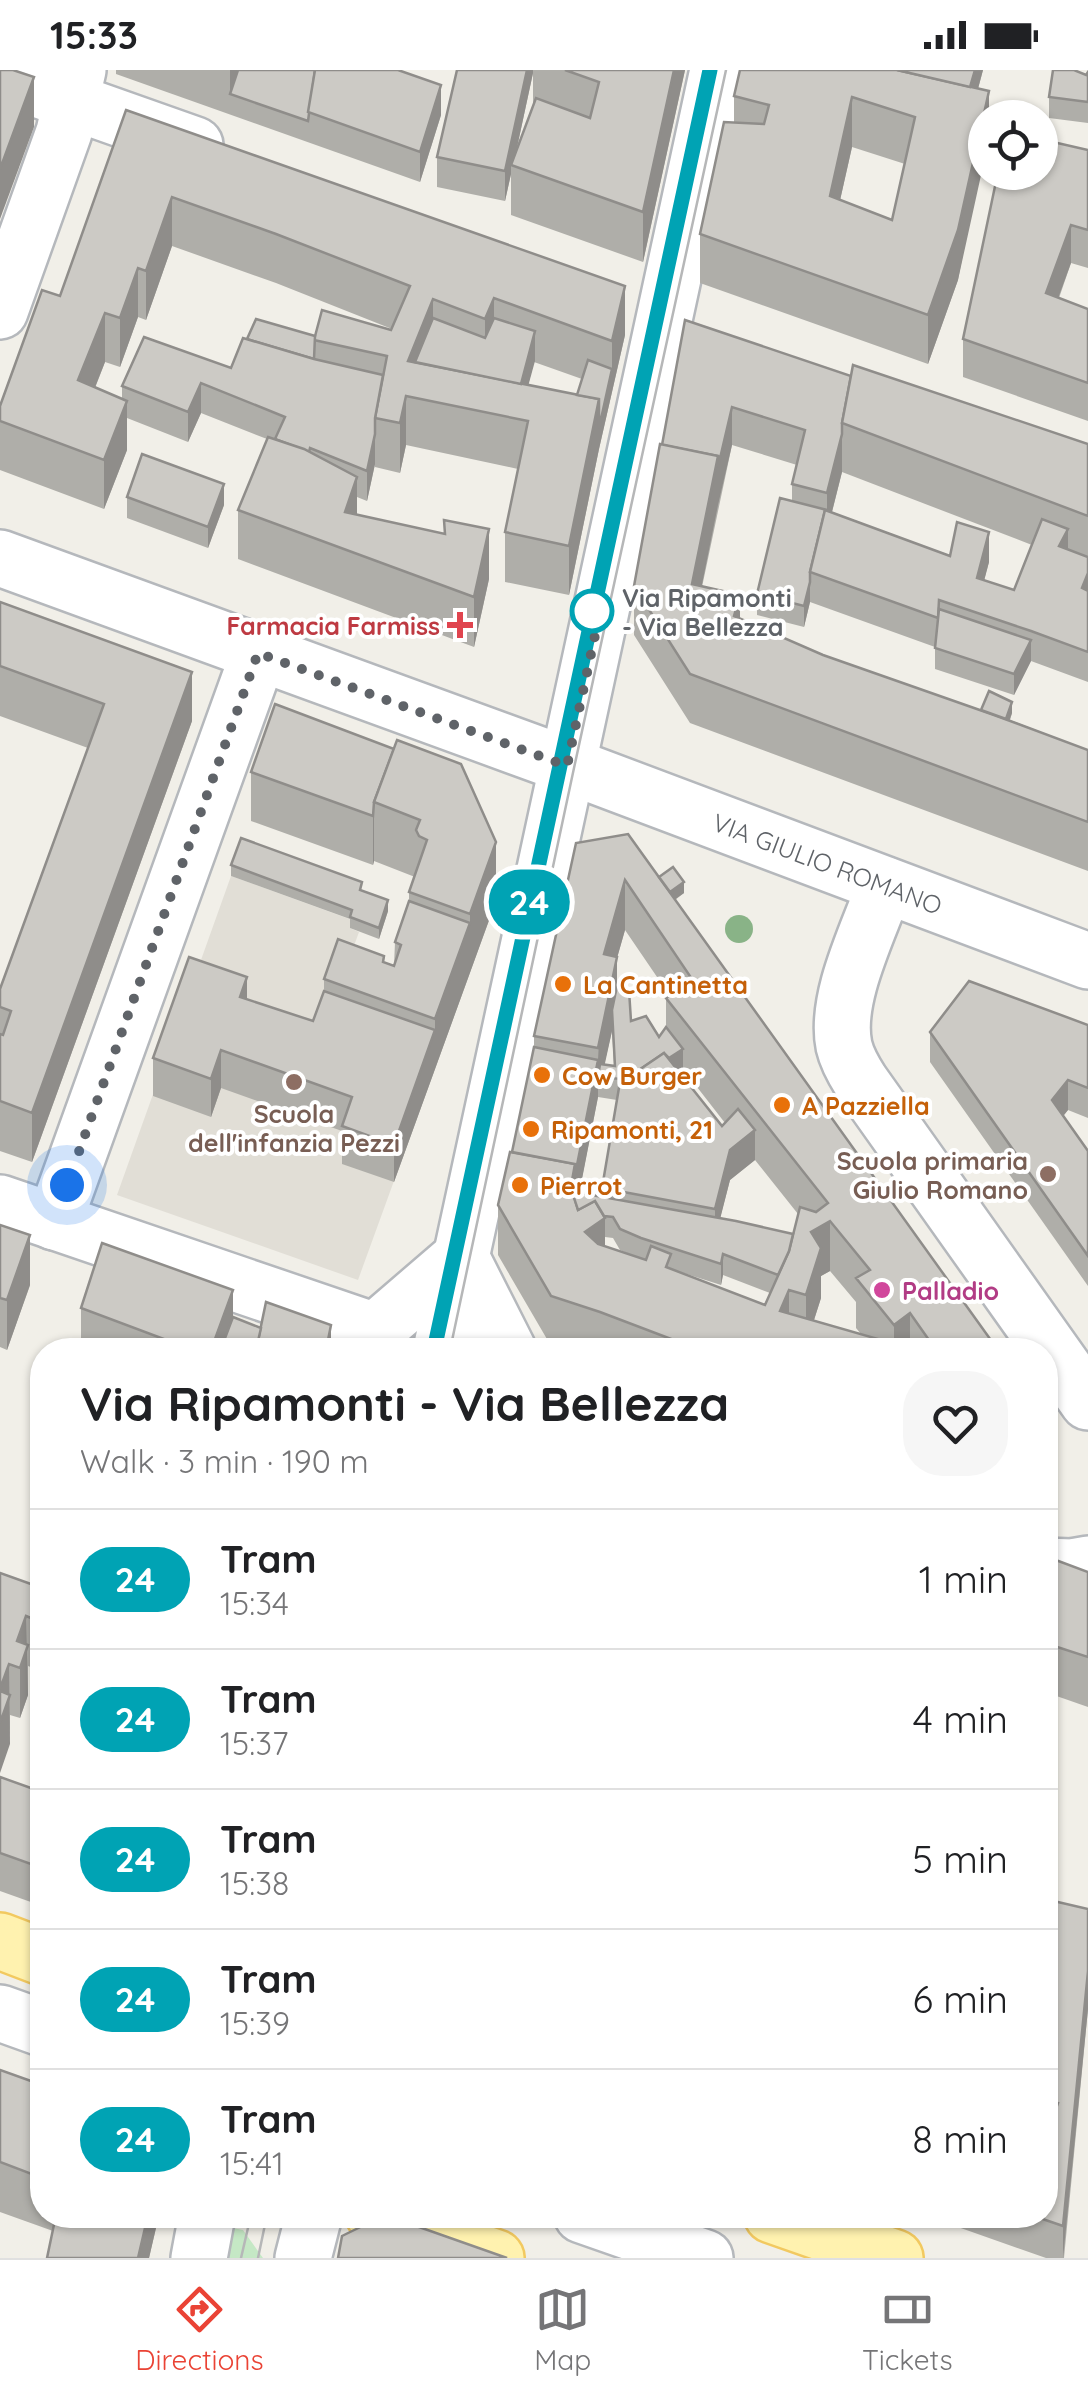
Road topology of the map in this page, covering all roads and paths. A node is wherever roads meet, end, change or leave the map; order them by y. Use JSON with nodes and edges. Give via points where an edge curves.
{"nodes":[{"id":1,"x":718,"y":70,"type":"edge"},
{"id":2,"x":0,"y":76,"type":"edge"},
{"id":3,"x":75,"y":85,"type":"edge"},
{"id":4,"x":244,"y":163,"type":"edge"},
{"id":5,"x":612,"y":297,"type":"edge"},
{"id":6,"x":0,"y":311,"type":"edge"},
{"id":7,"x":684,"y":323,"type":"junction"},
{"id":8,"x":0,"y":558,"type":"edge"},
{"id":9,"x":258,"y":653,"type":"junction"},
{"id":10,"x":567,"y":766,"type":"junction"},
{"id":11,"x":885,"y":886,"type":"junction"},
{"id":12,"x":1088,"y":961,"type":"edge"},
{"id":13,"x":0,"y":1203,"type":"edge"},
{"id":14,"x":54,"y":1222,"type":"junction"},
{"id":15,"x":461,"y":1257,"type":"junction"},
{"id":16,"x":364,"y":1338,"type":"edge"},
{"id":17,"x":375,"y":1338,"type":"edge"},
{"id":18,"x":444,"y":1338,"type":"edge"},
{"id":19,"x":502,"y":1338,"type":"edge"},
{"id":20,"x":1043,"y":1338,"type":"edge"},
{"id":21,"x":1058,"y":1360,"type":"edge"},
{"id":22,"x":1088,"y":1402,"type":"edge"},
{"id":23,"x":1088,"y":1564,"type":"edge"},
{"id":24,"x":1058,"y":1566,"type":"edge"},
{"id":25,"x":0,"y":1941,"type":"edge"},
{"id":26,"x":30,"y":1952,"type":"edge"},
{"id":27,"x":0,"y":2013,"type":"edge"},
{"id":28,"x":30,"y":2024,"type":"edge"},
{"id":29,"x":204,"y":2228,"type":"edge"},
{"id":30,"x":311,"y":2228,"type":"edge"},
{"id":31,"x":411,"y":2228,"type":"edge"},
{"id":32,"x":619,"y":2228,"type":"edge"},
{"id":33,"x":809,"y":2228,"type":"edge"},
{"id":34,"x":198,"y":2258,"type":"edge"},
{"id":35,"x":303,"y":2258,"type":"edge"},
{"id":36,"x":496,"y":2258,"type":"edge"},
{"id":37,"x":705,"y":2258,"type":"edge"},
{"id":38,"x":895,"y":2258,"type":"edge"}],
"edges":[{"from":1,"to":7,"type":"street"},
{"from":2,"to":3,"type":"street"},
{"from":3,"to":4,"type":"street"},
{"from":3,"to":6,"type":"street"},
{"from":5,"to":7,"type":"street"},
{"from":7,"to":10,"type":"street"},
{"from":8,"to":9,"type":"street","name":"VIA GIULIO ROMANO"},
{"from":9,"to":10,"type":"street","name":"VIA GIULIO ROMANO"},
{"from":9,"to":14,"type":"street"},
{"from":10,"to":11,"type":"street","name":"VIA GIULIO ROMANO"},
{"from":10,"to":15,"type":"street"},
{"from":11,"to":12,"type":"street","name":"VIA GIULIO ROMANO"},
{"from":11,"to":20,"type":"street","via":[[845,996],[842,1033],[849,1061]]},
{"from":13,"to":14,"type":"street"},
{"from":14,"to":16,"type":"street"},
{"from":15,"to":17,"type":"street"},
{"from":15,"to":18,"type":"street"},
{"from":15,"to":19,"type":"street"},
{"from":21,"to":22,"type":"street"},
{"from":23,"to":24,"type":"street"},
{"from":25,"to":26,"type":"main road"},
{"from":27,"to":28,"type":"street"},
{"from":29,"to":34,"type":"street"},
{"from":30,"to":35,"type":"street"},
{"from":31,"to":36,"type":"main road"},
{"from":32,"to":37,"type":"street"},
{"from":33,"to":38,"type":"main road"}]}
